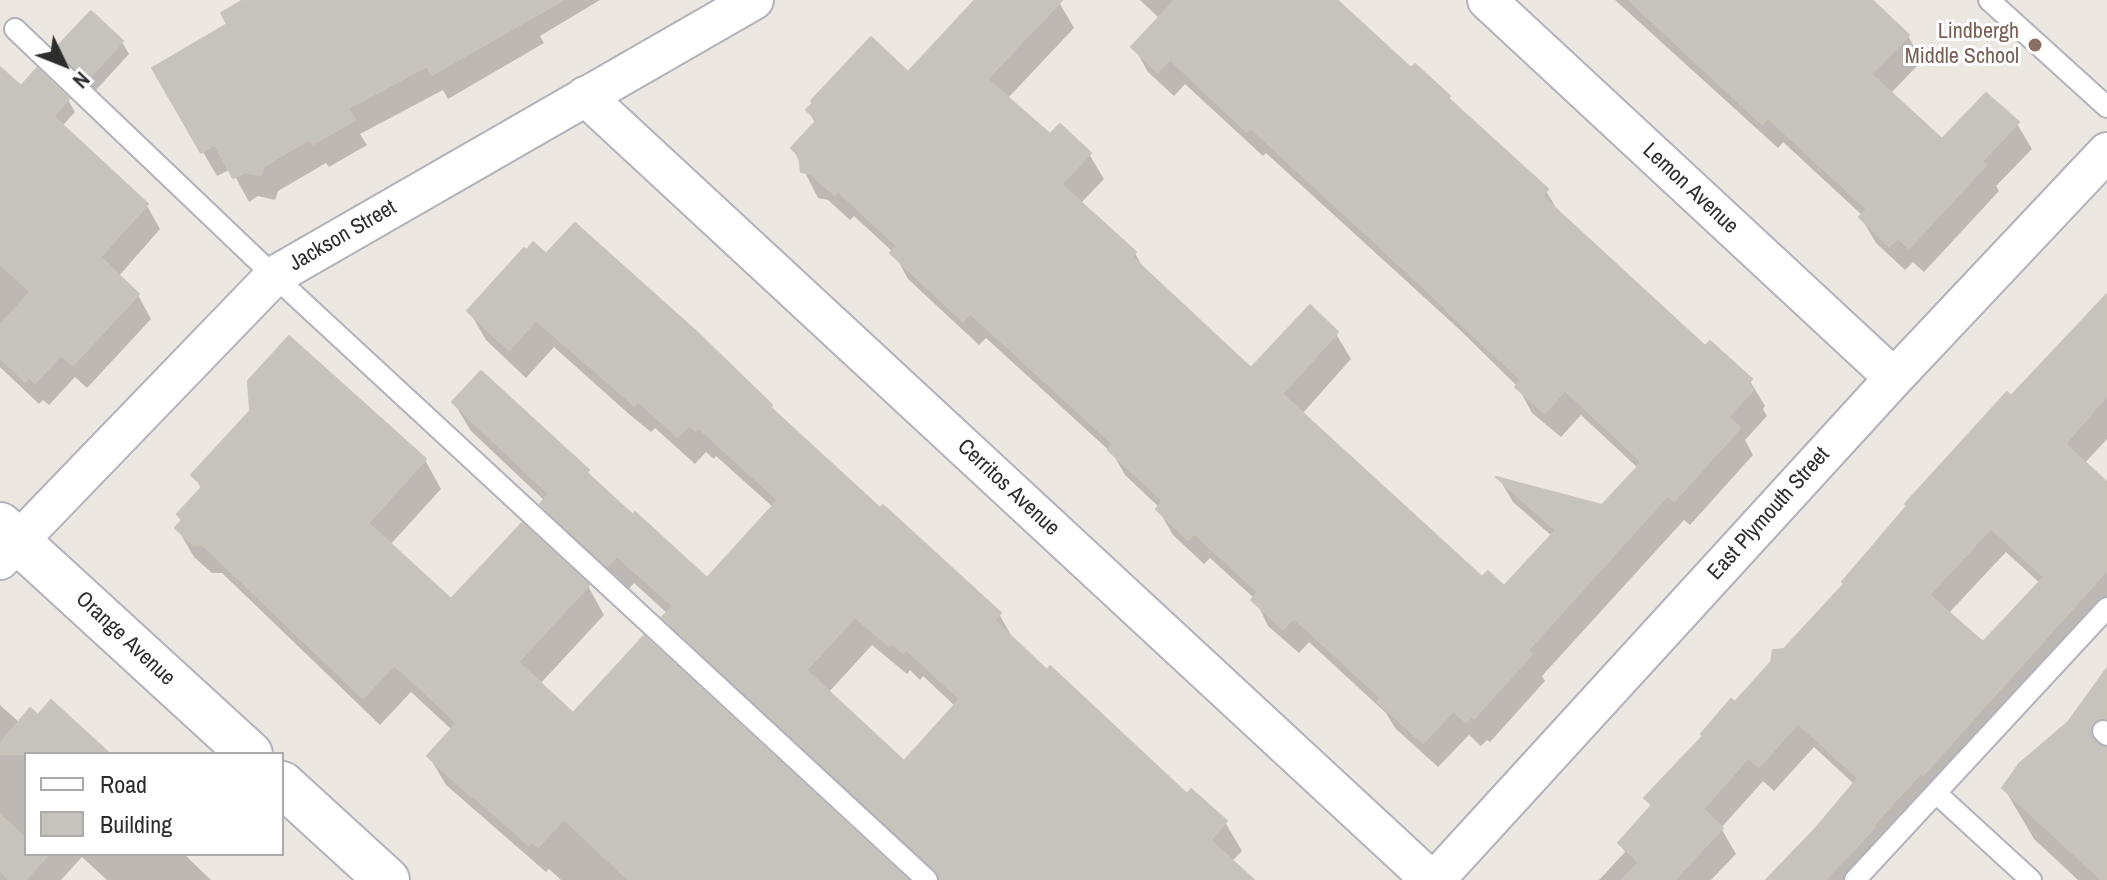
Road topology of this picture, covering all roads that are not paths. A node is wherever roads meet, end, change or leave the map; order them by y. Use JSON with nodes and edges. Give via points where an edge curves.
{"nodes":[{"id":1,"x":754,"y":0,"type":"edge"},
{"id":2,"x":1487,"y":0,"type":"edge"},
{"id":3,"x":1989,"y":0,"type":"edge"},
{"id":4,"x":15,"y":29,"type":"dead end"},
{"id":5,"x":585,"y":96,"type":"junction"},
{"id":6,"x":2107,"y":107,"type":"edge"},
{"id":7,"x":2107,"y":152,"type":"edge"},
{"id":8,"x":274,"y":276,"type":"junction"},
{"id":9,"x":1894,"y":378,"type":"junction"},
{"id":10,"x":6,"y":542,"type":"edge"},
{"id":11,"x":2107,"y":608,"type":"edge"},
{"id":12,"x":248,"y":752,"type":"edge"},
{"id":13,"x":284,"y":786,"type":"edge"},
{"id":14,"x":1936,"y":793,"type":"junction"},
{"id":15,"x":1868,"y":876,"type":"edge"},
{"id":16,"x":387,"y":880,"type":"edge"},
{"id":17,"x":927,"y":880,"type":"edge"},
{"id":18,"x":1433,"y":880,"type":"edge"},
{"id":19,"x":2031,"y":880,"type":"edge"}],
"edges":[{"from":1,"to":5,"type":"street","name":"Jackson Street"},
{"from":2,"to":9,"type":"street","name":"Lemon Avenue"},
{"from":3,"to":6,"type":"lane"},
{"from":4,"to":8,"type":"lane"},
{"from":5,"to":8,"type":"street","name":"Jackson Street"},
{"from":5,"to":18,"type":"street","name":"Cerritos Avenue"},
{"from":7,"to":9,"type":"street","name":"East Plymouth Street"},
{"from":8,"to":10,"type":"street","name":"Jackson Street"},
{"from":8,"to":17,"type":"lane"},
{"from":9,"to":18,"type":"street","name":"East Plymouth Street"},
{"from":10,"to":12,"type":"street","name":"Orange Avenue"},
{"from":11,"to":14,"type":"lane"},
{"from":13,"to":16,"type":"street"},
{"from":14,"to":15,"type":"lane"},
{"from":14,"to":19,"type":"lane"}]}
